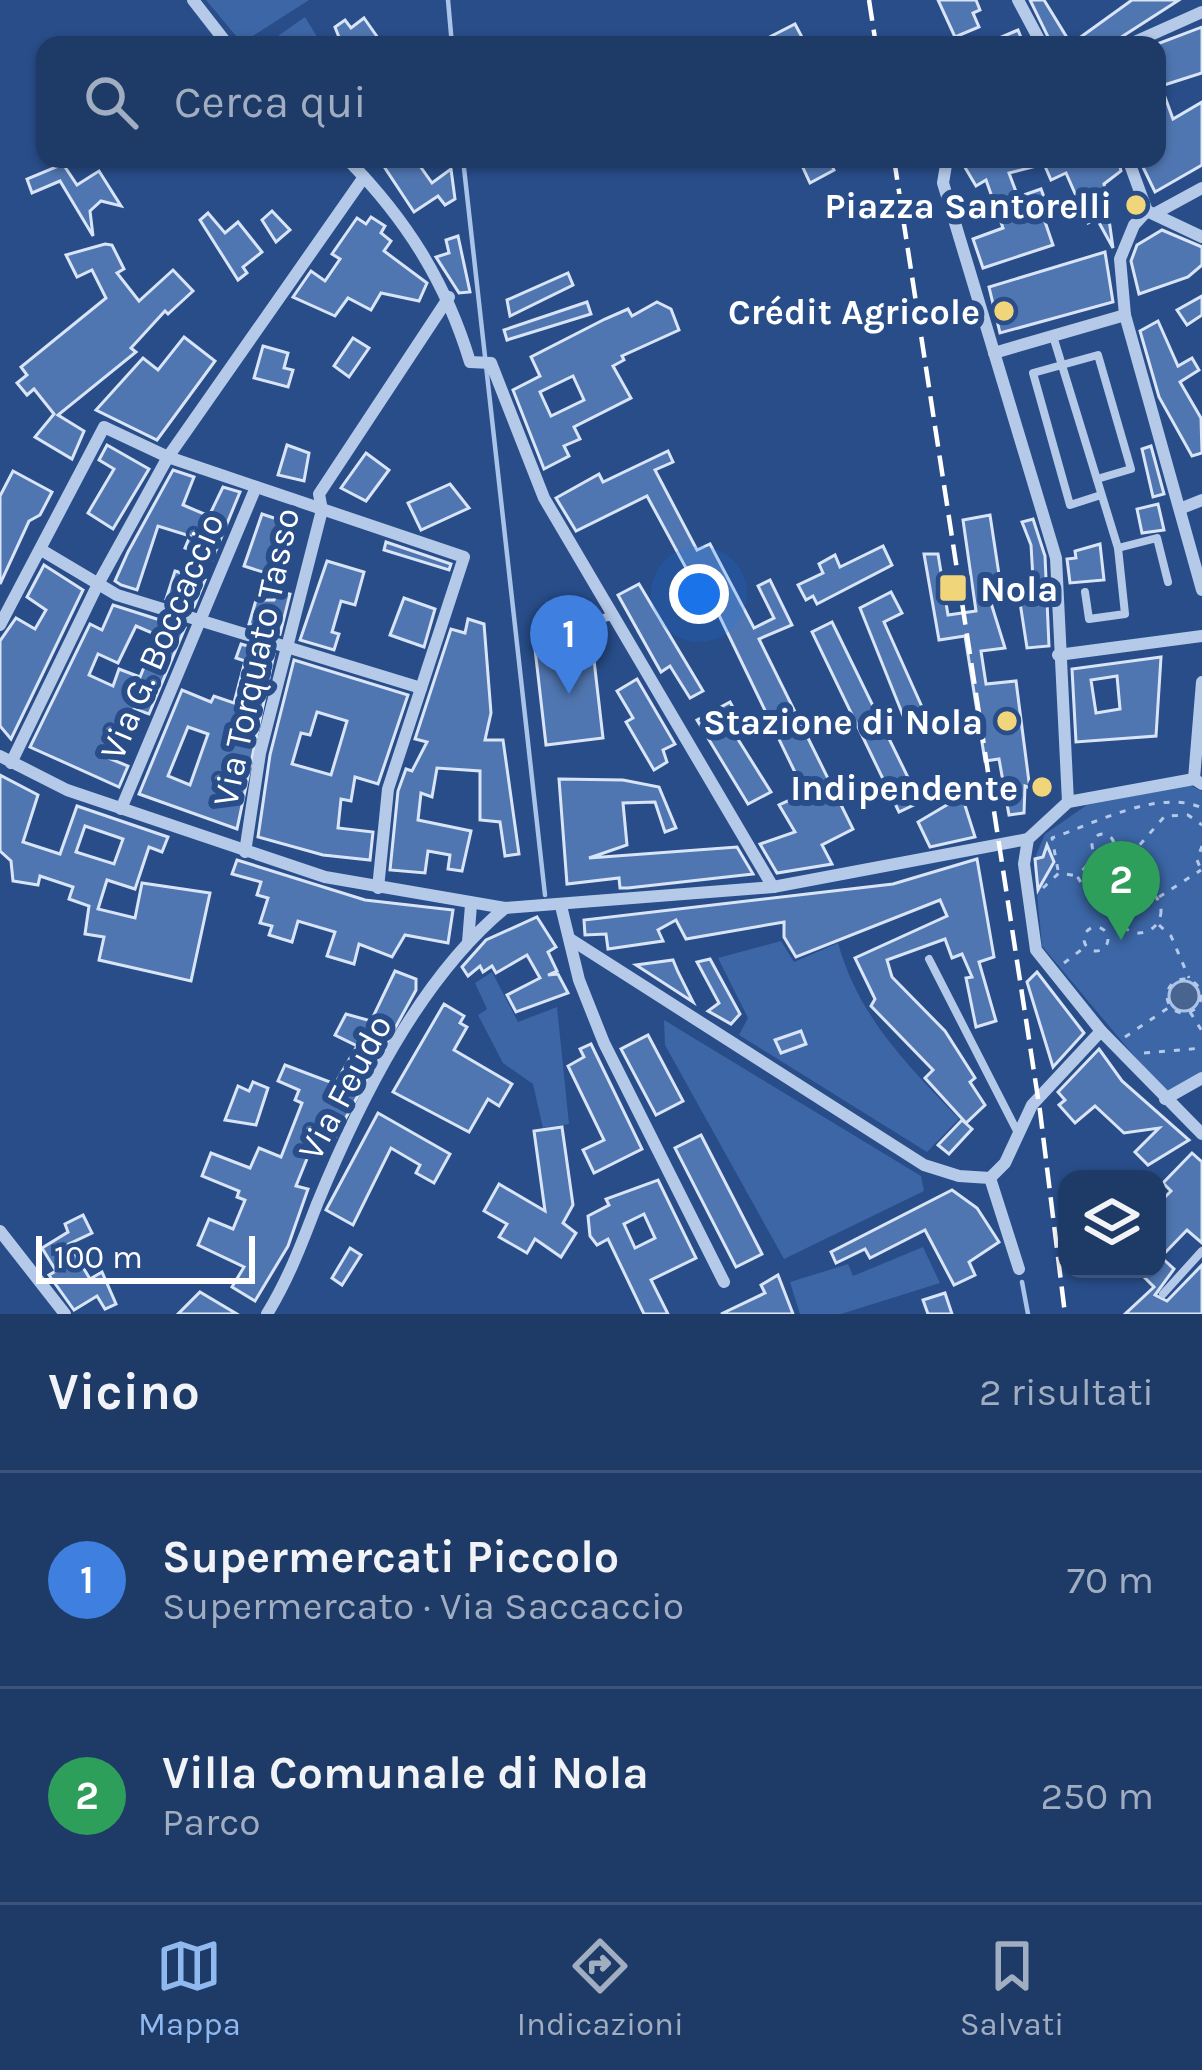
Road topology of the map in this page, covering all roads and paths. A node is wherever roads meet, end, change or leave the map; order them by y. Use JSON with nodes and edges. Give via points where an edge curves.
{"nodes":[{"id":1,"x":193,"y":0,"type":"edge"},
{"id":2,"x":1018,"y":0,"type":"edge"},
{"id":3,"x":1197,"y":8,"type":"edge"},
{"id":4,"x":221,"y":36,"type":"edge"},
{"id":5,"x":1037,"y":36,"type":"edge"},
{"id":6,"x":1145,"y":36,"type":"edge"},
{"id":7,"x":356,"y":168,"type":"edge"},
{"id":8,"x":946,"y":168,"type":"edge"},
{"id":9,"x":1132,"y":168,"type":"edge"},
{"id":10,"x":364,"y":177,"type":"junction"},
{"id":11,"x":1202,"y":188,"type":"edge"},
{"id":12,"x":1151,"y":212,"type":"junction"},
{"id":13,"x":1202,"y":237,"type":"edge"},
{"id":14,"x":449,"y":297,"type":"junction"},
{"id":15,"x":1125,"y":316,"type":"junction"},
{"id":16,"x":1053,"y":336,"type":"junction"},
{"id":17,"x":994,"y":353,"type":"junction"},
{"id":18,"x":1062,"y":365,"type":"junction"},
{"id":19,"x":167,"y":457,"type":"junction"},
{"id":20,"x":1097,"y":479,"type":"junction"},
{"id":21,"x":256,"y":487,"type":"junction"},
{"id":22,"x":1101,"y":495,"type":"junction"},
{"id":23,"x":1202,"y":500,"type":"edge"},
{"id":24,"x":1182,"y":508,"type":"junction"},
{"id":25,"x":322,"y":510,"type":"junction"},
{"id":26,"x":1118,"y":548,"type":"junction"},
{"id":27,"x":43,"y":551,"type":"junction"},
{"id":28,"x":1168,"y":582,"type":"dead end"},
{"id":29,"x":98,"y":584,"type":"junction"},
{"id":30,"x":1202,"y":590,"type":"edge"},
{"id":31,"x":1085,"y":592,"type":"dead end"},
{"id":32,"x":613,"y":615,"type":"junction"},
{"id":33,"x":203,"y":621,"type":"junction"},
{"id":34,"x":583,"y":623,"type":"dead end"},
{"id":35,"x":0,"y":625,"type":"edge"},
{"id":36,"x":1202,"y":636,"type":"edge"},
{"id":37,"x":289,"y":649,"type":"junction"},
{"id":38,"x":1058,"y":655,"type":"junction"},
{"id":39,"x":1202,"y":682,"type":"edge"},
{"id":40,"x":421,"y":688,"type":"junction"},
{"id":41,"x":5,"y":759,"type":"edge"},
{"id":42,"x":1198,"y":781,"type":"edge"},
{"id":43,"x":1068,"y":802,"type":"junction"},
{"id":44,"x":1202,"y":808,"type":"edge"},
{"id":45,"x":121,"y":809,"type":"junction"},
{"id":46,"x":1096,"y":823,"type":"junction"},
{"id":47,"x":1202,"y":825,"type":"edge"},
{"id":48,"x":1100,"y":834,"type":"junction"},
{"id":49,"x":1028,"y":838,"type":"junction"},
{"id":50,"x":1115,"y":846,"type":"junction"},
{"id":51,"x":1202,"y":846,"type":"edge"},
{"id":52,"x":1136,"y":849,"type":"junction"},
{"id":53,"x":245,"y":852,"type":"junction"},
{"id":54,"x":1097,"y":855,"type":"junction"},
{"id":55,"x":1201,"y":871,"type":"edge"},
{"id":56,"x":1059,"y":873,"type":"junction"},
{"id":57,"x":1077,"y":876,"type":"junction"},
{"id":58,"x":773,"y":887,"type":"junction"},
{"id":59,"x":378,"y":888,"type":"junction"},
{"id":60,"x":1140,"y":889,"type":"junction"},
{"id":61,"x":1041,"y":896,"type":"dead end"},
{"id":62,"x":1157,"y":898,"type":"junction"},
{"id":63,"x":471,"y":904,"type":"junction"},
{"id":64,"x":561,"y":906,"type":"junction"},
{"id":65,"x":505,"y":908,"type":"junction"},
{"id":66,"x":1118,"y":908,"type":"junction"},
{"id":67,"x":1121,"y":922,"type":"junction"},
{"id":68,"x":1157,"y":924,"type":"junction"},
{"id":69,"x":1107,"y":932,"type":"junction"},
{"id":70,"x":570,"y":939,"type":"junction"},
{"id":71,"x":468,"y":942,"type":"junction"},
{"id":72,"x":1086,"y":946,"type":"junction"},
{"id":73,"x":1052,"y":949,"type":"dead end"},
{"id":74,"x":929,"y":959,"type":"dead end"},
{"id":75,"x":1063,"y":964,"type":"junction"},
{"id":76,"x":1075,"y":979,"type":"dead end"},
{"id":77,"x":1190,"y":980,"type":"junction"},
{"id":78,"x":1201,"y":991,"type":"edge"},
{"id":79,"x":1199,"y":1004,"type":"junction"},
{"id":80,"x":1171,"y":1006,"type":"junction"},
{"id":81,"x":1190,"y":1012,"type":"junction"},
{"id":82,"x":1202,"y":1012,"type":"edge"},
{"id":83,"x":1107,"y":1028,"type":"junction"},
{"id":84,"x":1202,"y":1030,"type":"edge"},
{"id":85,"x":1202,"y":1048,"type":"edge"},
{"id":86,"x":1139,"y":1053,"type":"dead end"},
{"id":87,"x":1202,"y":1078,"type":"edge"},
{"id":88,"x":1165,"y":1099,"type":"junction"},
{"id":89,"x":1017,"y":1131,"type":"junction"},
{"id":90,"x":1202,"y":1134,"type":"edge"},
{"id":91,"x":990,"y":1178,"type":"junction"},
{"id":92,"x":0,"y":1231,"type":"edge"},
{"id":93,"x":1202,"y":1251,"type":"edge"},
{"id":94,"x":1018,"y":1268,"type":"dead end"},
{"id":95,"x":724,"y":1282,"type":"dead end"},
{"id":96,"x":1163,"y":1294,"type":"dead end"},
{"id":97,"x":65,"y":1314,"type":"edge"},
{"id":98,"x":267,"y":1314,"type":"edge"}],
"edges":[{"from":1,"to":4,"type":"street"},
{"from":2,"to":5,"type":"street"},
{"from":3,"to":6,"type":"street"},
{"from":7,"to":10,"type":"street"},
{"from":8,"to":17,"type":"street","via":[[943,183]]},
{"from":9,"to":12,"type":"street"},
{"from":10,"to":14,"type":"street","via":[[414,236]]},
{"from":10,"to":19,"type":"street"},
{"from":11,"to":12,"type":"street"},
{"from":12,"to":13,"type":"street"},
{"from":12,"to":15,"type":"street","via":[[1134,225],[1120,259]]},
{"from":14,"to":25,"type":"street","name":"Via Torquato Tasso","via":[[320,494]]},
{"from":14,"to":32,"type":"street","via":[[470,362],[491,363],[544,497]]},
{"from":15,"to":16,"type":"street"},
{"from":15,"to":24,"type":"street"},
{"from":16,"to":17,"type":"street"},
{"from":16,"to":18,"type":"lane"},
{"from":17,"to":38,"type":"street","via":[[1055,558]]},
{"from":18,"to":20,"type":"lane"},
{"from":18,"to":20,"type":"lane","via":[[1098,355],[1131,469]]},
{"from":18,"to":22,"type":"lane","via":[[1033,373],[1070,505]]},
{"from":19,"to":21,"type":"street"},
{"from":19,"to":27,"type":"street","via":[[104,427]]},
{"from":19,"to":29,"type":"street"},
{"from":20,"to":22,"type":"lane"},
{"from":21,"to":25,"type":"street"},
{"from":21,"to":33,"type":"street","name":"Via G. Boccaccio"},
{"from":22,"to":26,"type":"lane"},
{"from":23,"to":24,"type":"street"},
{"from":24,"to":30,"type":"street"},
{"from":25,"to":37,"type":"street","name":"Via Torquato Tasso"},
{"from":25,"to":40,"type":"street","via":[[464,557]]},
{"from":26,"to":28,"type":"lane","via":[[1157,538]]},
{"from":26,"to":31,"type":"lane","via":[[1125,614],[1089,619]]},
{"from":27,"to":29,"type":"street"},
{"from":27,"to":35,"type":"street"},
{"from":29,"to":33,"type":"street"},
{"from":29,"to":41,"type":"street"},
{"from":32,"to":34,"type":"lane"},
{"from":32,"to":58,"type":"street"},
{"from":33,"to":37,"type":"street"},
{"from":33,"to":45,"type":"street","name":"Via G. Boccaccio"},
{"from":36,"to":38,"type":"street"},
{"from":37,"to":40,"type":"street"},
{"from":37,"to":53,"type":"street","name":"Via Torquato Tasso","via":[[260,753]]},
{"from":38,"to":43,"type":"street"},
{"from":39,"to":42,"type":"street"},
{"from":40,"to":59,"type":"street","via":[[388,789]]},
{"from":41,"to":45,"type":"street"},
{"from":42,"to":43,"type":"street"},
{"from":43,"to":49,"type":"street"},
{"from":44,"to":46,"type":"path","via":[[1173,802]]},
{"from":45,"to":53,"type":"street"},
{"from":46,"to":48,"type":"path"},
{"from":46,"to":56,"type":"path","via":[[1052,838]]},
{"from":47,"to":52,"type":"path","via":[[1170,814]]},
{"from":48,"to":50,"type":"path"},
{"from":48,"to":54,"type":"path"},
{"from":49,"to":58,"type":"street"},
{"from":49,"to":83,"type":"street","via":[[1036,950]]},
{"from":50,"to":52,"type":"path"},
{"from":50,"to":54,"type":"path"},
{"from":51,"to":55,"type":"path"},
{"from":52,"to":60,"type":"path"},
{"from":53,"to":59,"type":"street"},
{"from":54,"to":57,"type":"path"},
{"from":55,"to":62,"type":"path"},
{"from":56,"to":57,"type":"path"},
{"from":56,"to":61,"type":"path"},
{"from":57,"to":66,"type":"path","via":[[1090,897]]},
{"from":58,"to":64,"type":"street"},
{"from":59,"to":63,"type":"street"},
{"from":60,"to":62,"type":"path"},
{"from":60,"to":66,"type":"path"},
{"from":62,"to":68,"type":"path"},
{"from":63,"to":65,"type":"street"},
{"from":63,"to":71,"type":"street"},
{"from":64,"to":65,"type":"street"},
{"from":64,"to":70,"type":"street"},
{"from":65,"to":71,"type":"street","name":"Via Feudo"},
{"from":66,"to":67,"type":"path"},
{"from":67,"to":68,"type":"path","via":[[1138,932]]},
{"from":67,"to":69,"type":"path"},
{"from":68,"to":77,"type":"path"},
{"from":69,"to":72,"type":"path","via":[[1103,950]]},
{"from":69,"to":72,"type":"path","via":[[1088,929]]},
{"from":70,"to":91,"type":"street","via":[[924,1165]]},
{"from":70,"to":95,"type":"street","via":[[604,1043]]},
{"from":71,"to":98,"type":"street","name":"Via Feudo","via":[[385,1069]]},
{"from":72,"to":75,"type":"path"},
{"from":73,"to":75,"type":"path"},
{"from":74,"to":89,"type":"lane"},
{"from":75,"to":76,"type":"path"},
{"from":77,"to":78,"type":"path"},
{"from":77,"to":80,"type":"path","via":[[1170,987]]},
{"from":78,"to":79,"type":"path"},
{"from":79,"to":81,"type":"path"},
{"from":79,"to":82,"type":"path"},
{"from":80,"to":81,"type":"path"},
{"from":80,"to":83,"type":"path","via":[[1126,1039]]},
{"from":81,"to":84,"type":"path"},
{"from":83,"to":88,"type":"street"},
{"from":83,"to":89,"type":"street","via":[[1058,1074]]},
{"from":85,"to":86,"type":"path"},
{"from":87,"to":88,"type":"street"},
{"from":88,"to":90,"type":"street"},
{"from":89,"to":91,"type":"street"},
{"from":91,"to":94,"type":"street"},
{"from":92,"to":97,"type":"street"},
{"from":93,"to":96,"type":"lane"}]}
